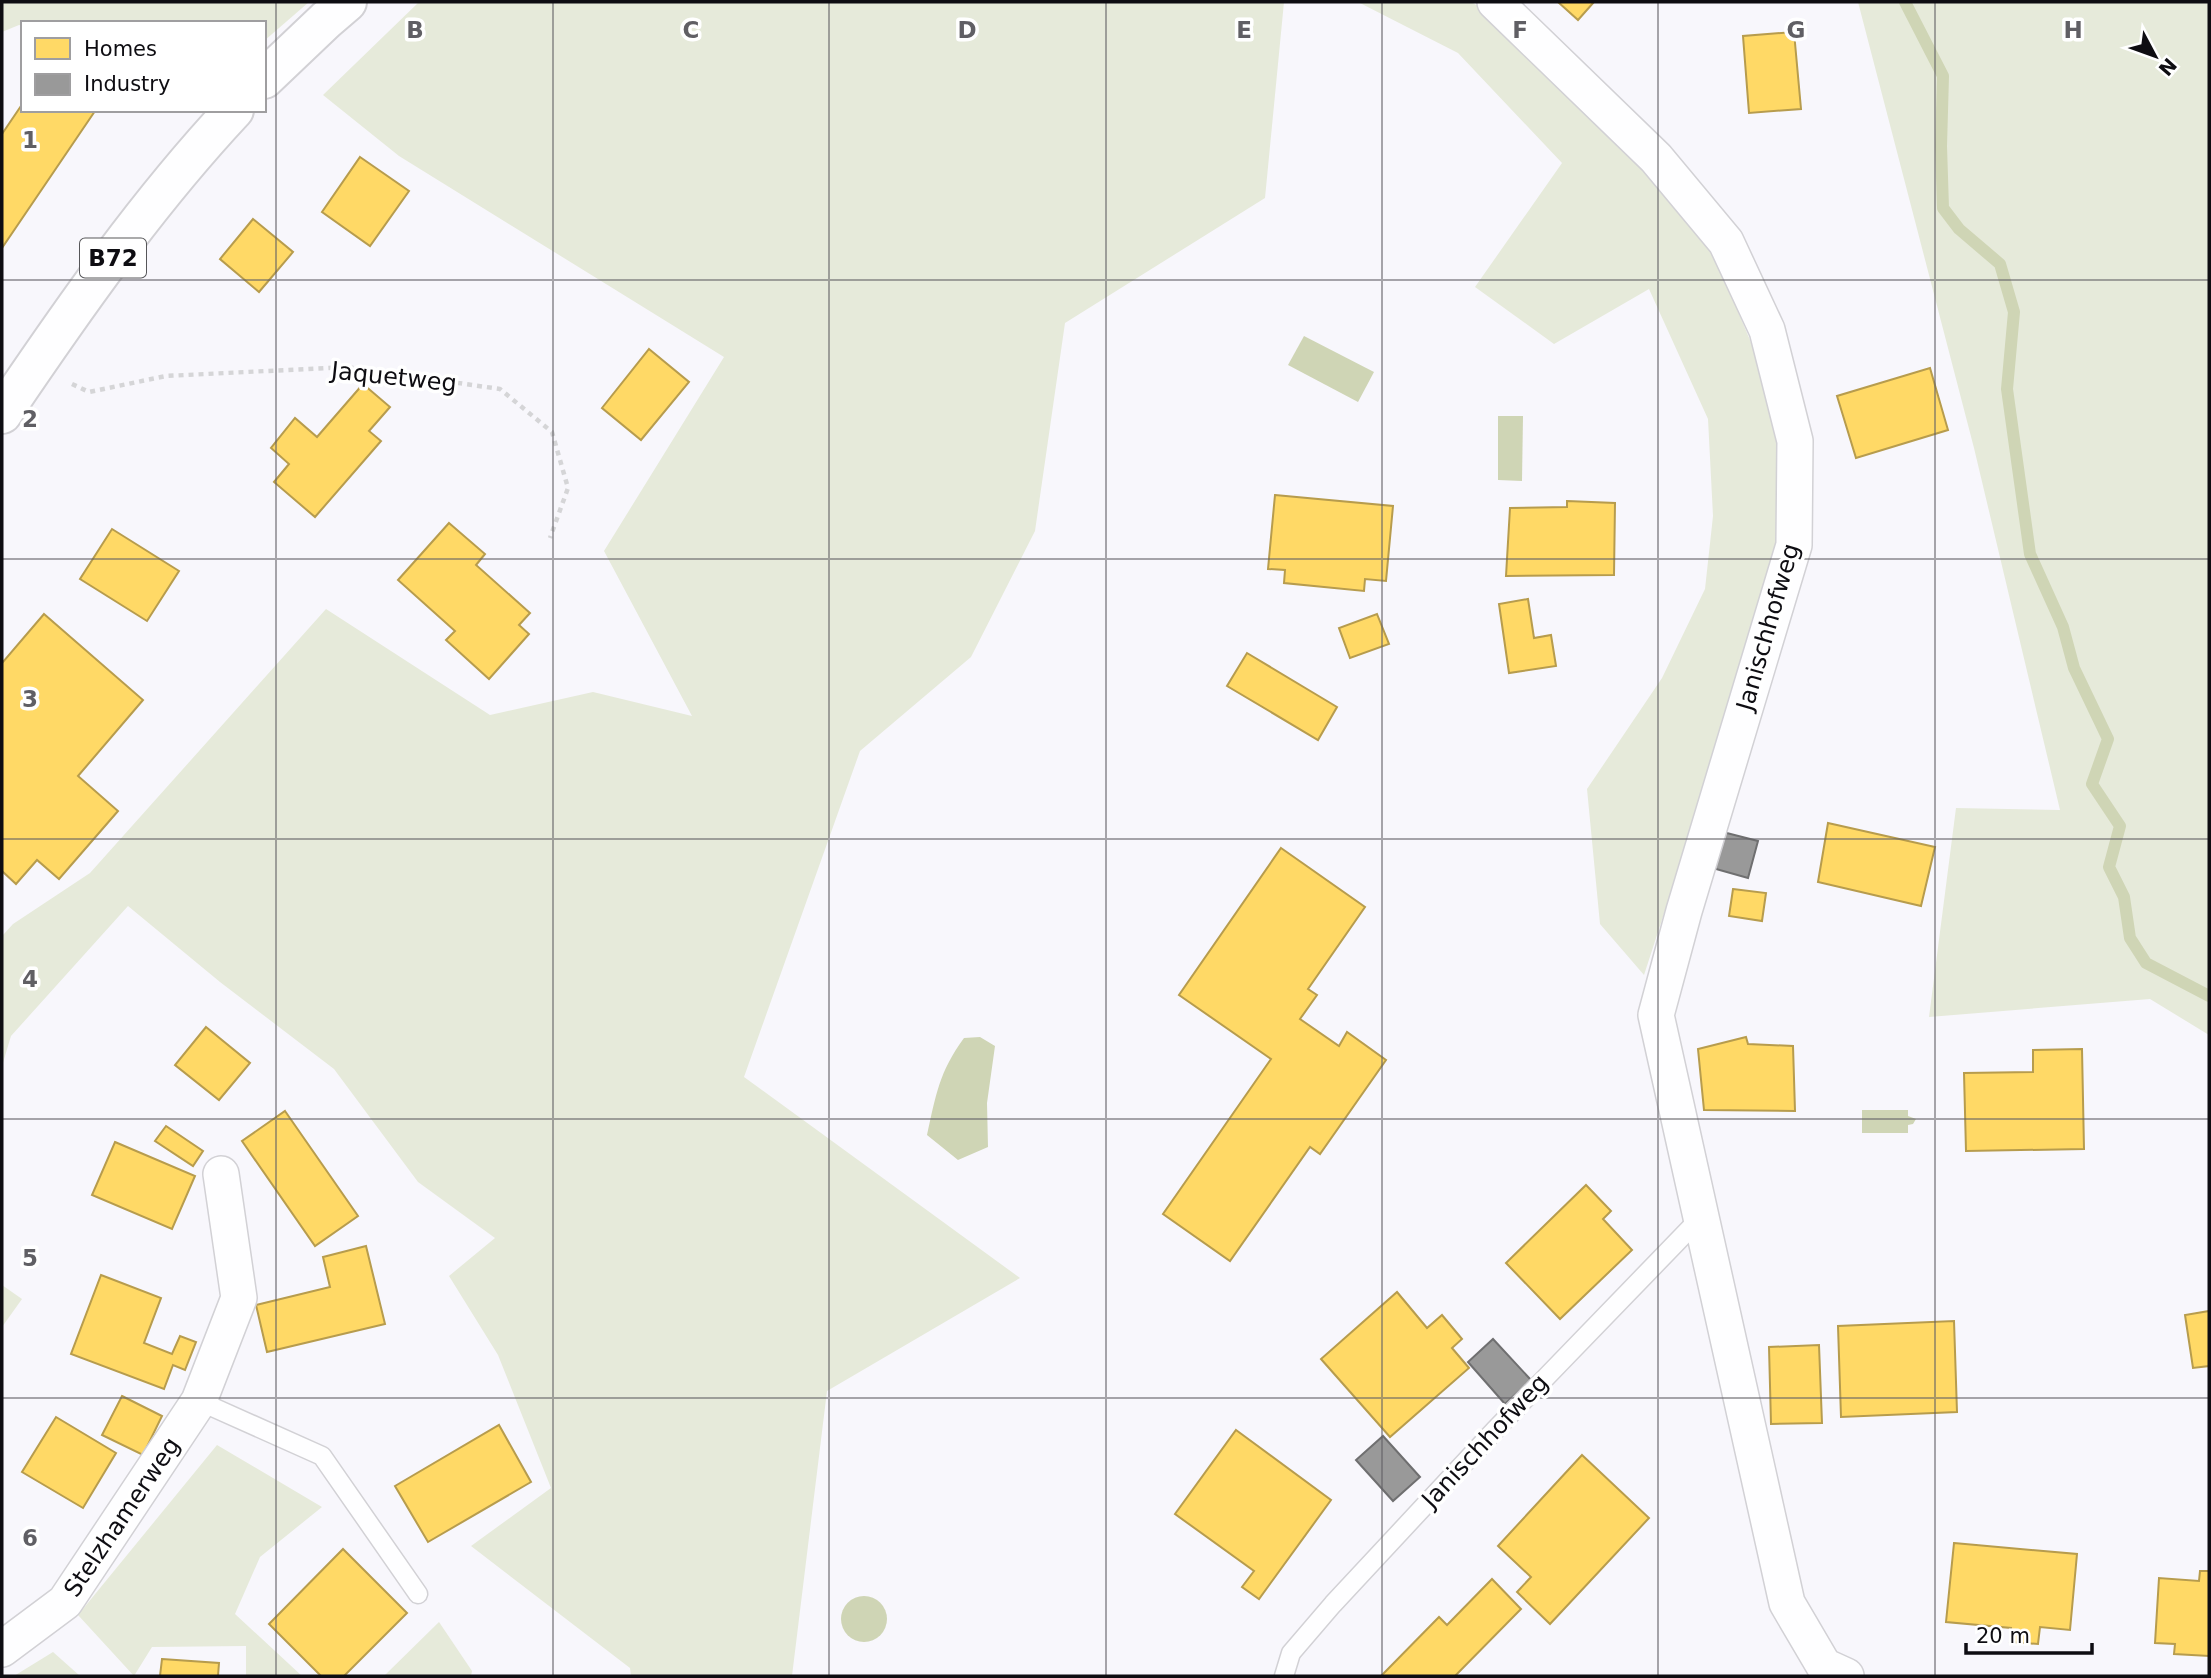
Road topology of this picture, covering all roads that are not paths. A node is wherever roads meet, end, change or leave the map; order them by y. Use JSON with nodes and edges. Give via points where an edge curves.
{"nodes":[{"id":1,"x":348,"y":2,"type":"edge"},
{"id":2,"x":1495,"y":2,"type":"edge"},
{"id":3,"x":266,"y":77,"type":"edge"},
{"id":4,"x":232,"y":112,"type":"edge"},
{"id":5,"x":2,"y":414,"type":"edge"},
{"id":6,"x":221,"y":1174,"type":"dead end"},
{"id":7,"x":1702,"y":1216,"type":"junction"},
{"id":8,"x":200,"y":1401,"type":"junction"},
{"id":9,"x":418,"y":1594,"type":"dead end"},
{"id":10,"x":2,"y":1649,"type":"edge"},
{"id":11,"x":1284,"y":1676,"type":"edge"},
{"id":12,"x":1846,"y":1676,"type":"edge"}],
"edges":[{"from":1,"to":3,"type":"main road"},
{"from":2,"to":7,"type":"street","name":"Janischhofweg","via":[[1656,158],[1726,242],[1767,330],[1795,441],[1794,545],[1657,1015]]},
{"from":4,"to":5,"type":"main road","number":"B72","via":[[124,243]]},
{"from":6,"to":8,"type":"street","name":"Stelzhamerweg","via":[[239,1298]]},
{"from":7,"to":11,"type":"lane","name":"Janischhofweg","via":[[1333,1604],[1290,1653]]},
{"from":7,"to":12,"type":"street","name":"Janischhofweg","via":[[1787,1603],[1824,1666]]},
{"from":8,"to":9,"type":"lane","via":[[322,1456]]},
{"from":8,"to":10,"type":"street","name":"Stelzhamerweg","via":[[65,1602]]}]}
